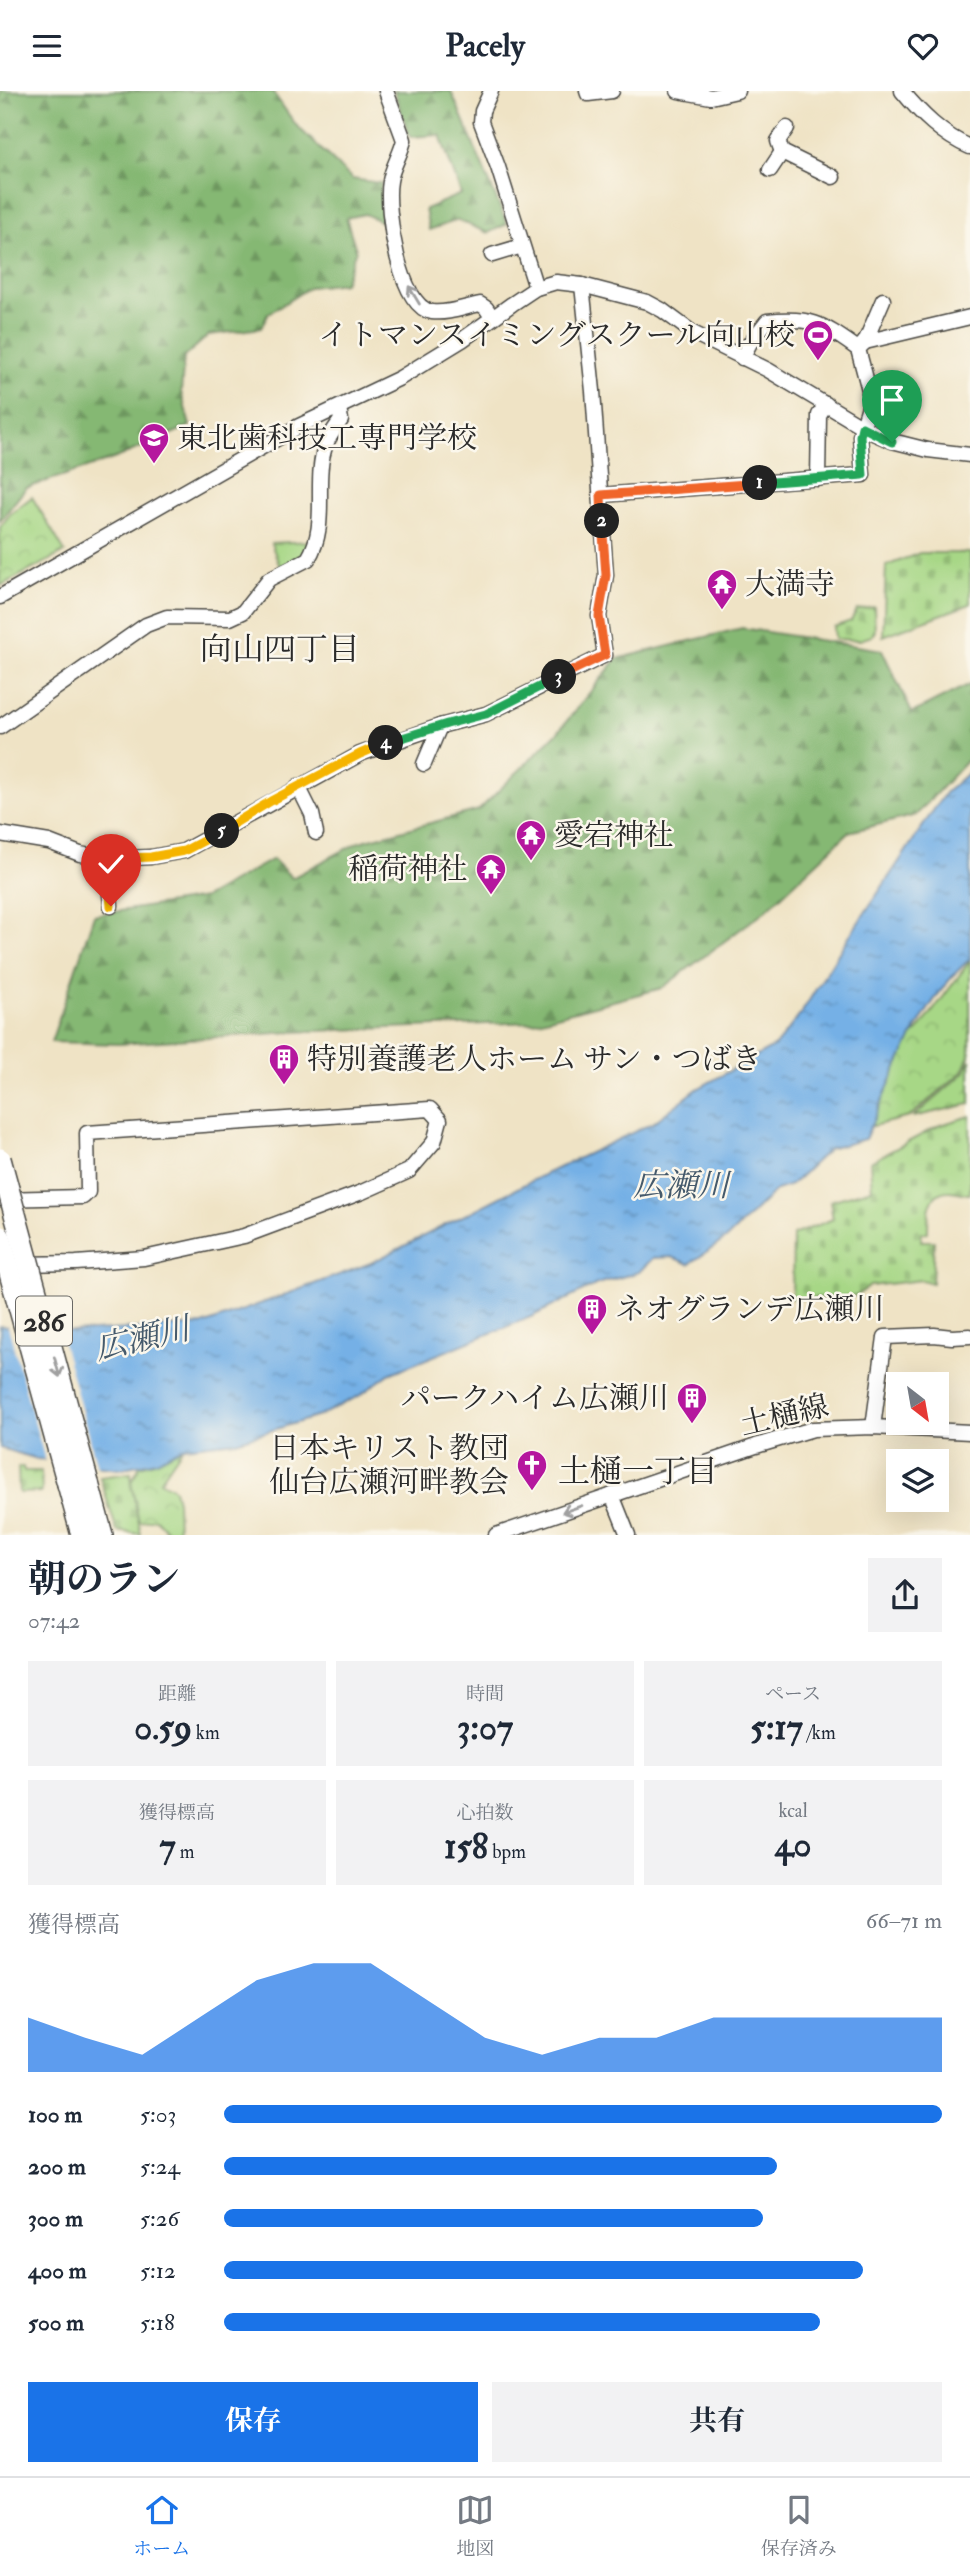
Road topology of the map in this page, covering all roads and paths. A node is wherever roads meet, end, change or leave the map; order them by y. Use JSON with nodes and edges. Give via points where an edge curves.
{"nodes":[{"id":1,"x":386,"y":91,"type":"edge"},
{"id":2,"x":491,"y":91,"type":"edge"},
{"id":3,"x":587,"y":91,"type":"edge"},
{"id":4,"x":612,"y":91,"type":"edge"},
{"id":5,"x":678,"y":91,"type":"edge"},
{"id":6,"x":737,"y":91,"type":"edge"},
{"id":7,"x":902,"y":91,"type":"edge"},
{"id":8,"x":787,"y":128,"type":"dead end"},
{"id":9,"x":970,"y":147,"type":"edge"},
{"id":10,"x":782,"y":152,"type":"junction"},
{"id":11,"x":770,"y":170,"type":"dead end"},
{"id":12,"x":834,"y":177,"type":"dead end"},
{"id":13,"x":522,"y":246,"type":"junction"},
{"id":14,"x":492,"y":255,"type":"dead end"},
{"id":15,"x":582,"y":285,"type":"junction"},
{"id":16,"x":536,"y":288,"type":"junction"},
{"id":17,"x":883,"y":300,"type":"dead end"},
{"id":18,"x":492,"y":317,"type":"junction"},
{"id":19,"x":970,"y":317,"type":"edge"},
{"id":20,"x":861,"y":345,"type":"junction"},
{"id":21,"x":742,"y":358,"type":"junction"},
{"id":22,"x":826,"y":404,"type":"junction"},
{"id":23,"x":339,"y":408,"type":"junction"},
{"id":24,"x":862,"y":427,"type":"junction"},
{"id":25,"x":970,"y":455,"type":"edge"},
{"id":26,"x":818,"y":479,"type":"junction"},
{"id":27,"x":601,"y":495,"type":"junction"},
{"id":28,"x":0,"y":597,"type":"edge"},
{"id":29,"x":440,"y":726,"type":"junction"},
{"id":30,"x":0,"y":727,"type":"edge"},
{"id":31,"x":424,"y":764,"type":"dead end"},
{"id":32,"x":298,"y":786,"type":"junction"},
{"id":33,"x":316,"y":833,"type":"dead end"},
{"id":34,"x":0,"y":834,"type":"edge"},
{"id":35,"x":107,"y":859,"type":"junction"},
{"id":36,"x":111,"y":906,"type":"dead end"},
{"id":37,"x":0,"y":1159,"type":"edge"},
{"id":38,"x":0,"y":1199,"type":"edge"},
{"id":39,"x":0,"y":1237,"type":"edge"},
{"id":40,"x":0,"y":1264,"type":"edge"},
{"id":41,"x":970,"y":1336,"type":"edge"},
{"id":42,"x":873,"y":1427,"type":"junction"},
{"id":43,"x":970,"y":1432,"type":"edge"},
{"id":44,"x":78,"y":1484,"type":"junction"},
{"id":45,"x":612,"y":1495,"type":"junction"},
{"id":46,"x":82,"y":1535,"type":"edge"},
{"id":47,"x":102,"y":1535,"type":"edge"},
{"id":48,"x":496,"y":1535,"type":"edge"},
{"id":49,"x":628,"y":1535,"type":"edge"}],
"edges":[{"from":18,"to":1,"type":"street","one_way":true,"via":[[480,304],[432,312],[423,309],[409,287],[394,244],[390,211],[390,179],[404,141]]},
{"from":2,"to":13,"type":"street","via":[[481,122]]},
{"from":3,"to":4,"type":"street","via":[[588,95]]},
{"from":5,"to":6,"type":"street","via":[[711,97]]},
{"from":7,"to":9,"type":"street","via":[[940,130]]},
{"from":8,"to":10,"type":"street","via":[[778,141]]},
{"from":10,"to":11,"type":"street"},
{"from":10,"to":12,"type":"street"},
{"from":13,"to":14,"type":"street"},
{"from":13,"to":16,"type":"street"},
{"from":15,"to":16,"type":"street","via":[[556,282]]},
{"from":15,"to":21,"type":"street","via":[[647,302]]},
{"from":15,"to":27,"type":"street"},
{"from":16,"to":18,"type":"street"},
{"from":17,"to":20,"type":"street"},
{"from":18,"to":23,"type":"street","via":[[423,365]]},
{"from":19,"to":20,"type":"street"},
{"from":20,"to":21,"type":"street","via":[[811,321],[792,318],[767,321]]},
{"from":20,"to":24,"type":"street","via":[[869,390]]},
{"from":21,"to":22,"type":"street"},
{"from":22,"to":24,"type":"street"},
{"from":22,"to":26,"type":"street","via":[[819,415]]},
{"from":23,"to":28,"type":"street","via":[[299,426]]},
{"from":23,"to":30,"type":"street","via":[[341,420],[326,444],[321,466],[320,530],[308,559],[269,579],[243,611],[230,618],[167,617],[146,625]]},
{"from":24,"to":25,"type":"street","via":[[892,442]]},
{"from":24,"to":26,"type":"street","via":[[863,475]]},
{"from":26,"to":27,"type":"street"},
{"from":27,"to":29,"type":"street","via":[[606,575],[599,616],[605,655],[486,714]]},
{"from":29,"to":31,"type":"street"},
{"from":29,"to":32,"type":"street","via":[[380,745]]},
{"from":32,"to":33,"type":"street"},
{"from":32,"to":35,"type":"street","via":[[184,851]]},
{"from":34,"to":35,"type":"street"},
{"from":35,"to":36,"type":"street"},
{"from":37,"to":44,"type":"highway","number":"286","one_way":true,"bridge":true},
{"from":38,"to":40,"type":"street","via":[[83,1197],[88,1192],[87,1133],[430,1109],[440,1120],[434,1142],[410,1171],[244,1236],[144,1258]]},
{"from":39,"to":44,"type":"highway","number":"286","bridge":true},
{"from":41,"to":42,"type":"street","via":[[885,1337]]},
{"from":42,"to":43,"type":"street","name":"土樋線"},
{"from":42,"to":45,"type":"street","name":"土樋線","via":[[813,1429]]},
{"from":44,"to":46,"type":"highway","number":"286"},
{"from":44,"to":47,"type":"highway","number":"286"},
{"from":45,"to":48,"type":"street","name":"土樋線","one_way":true},
{"from":45,"to":49,"type":"street"}]}
